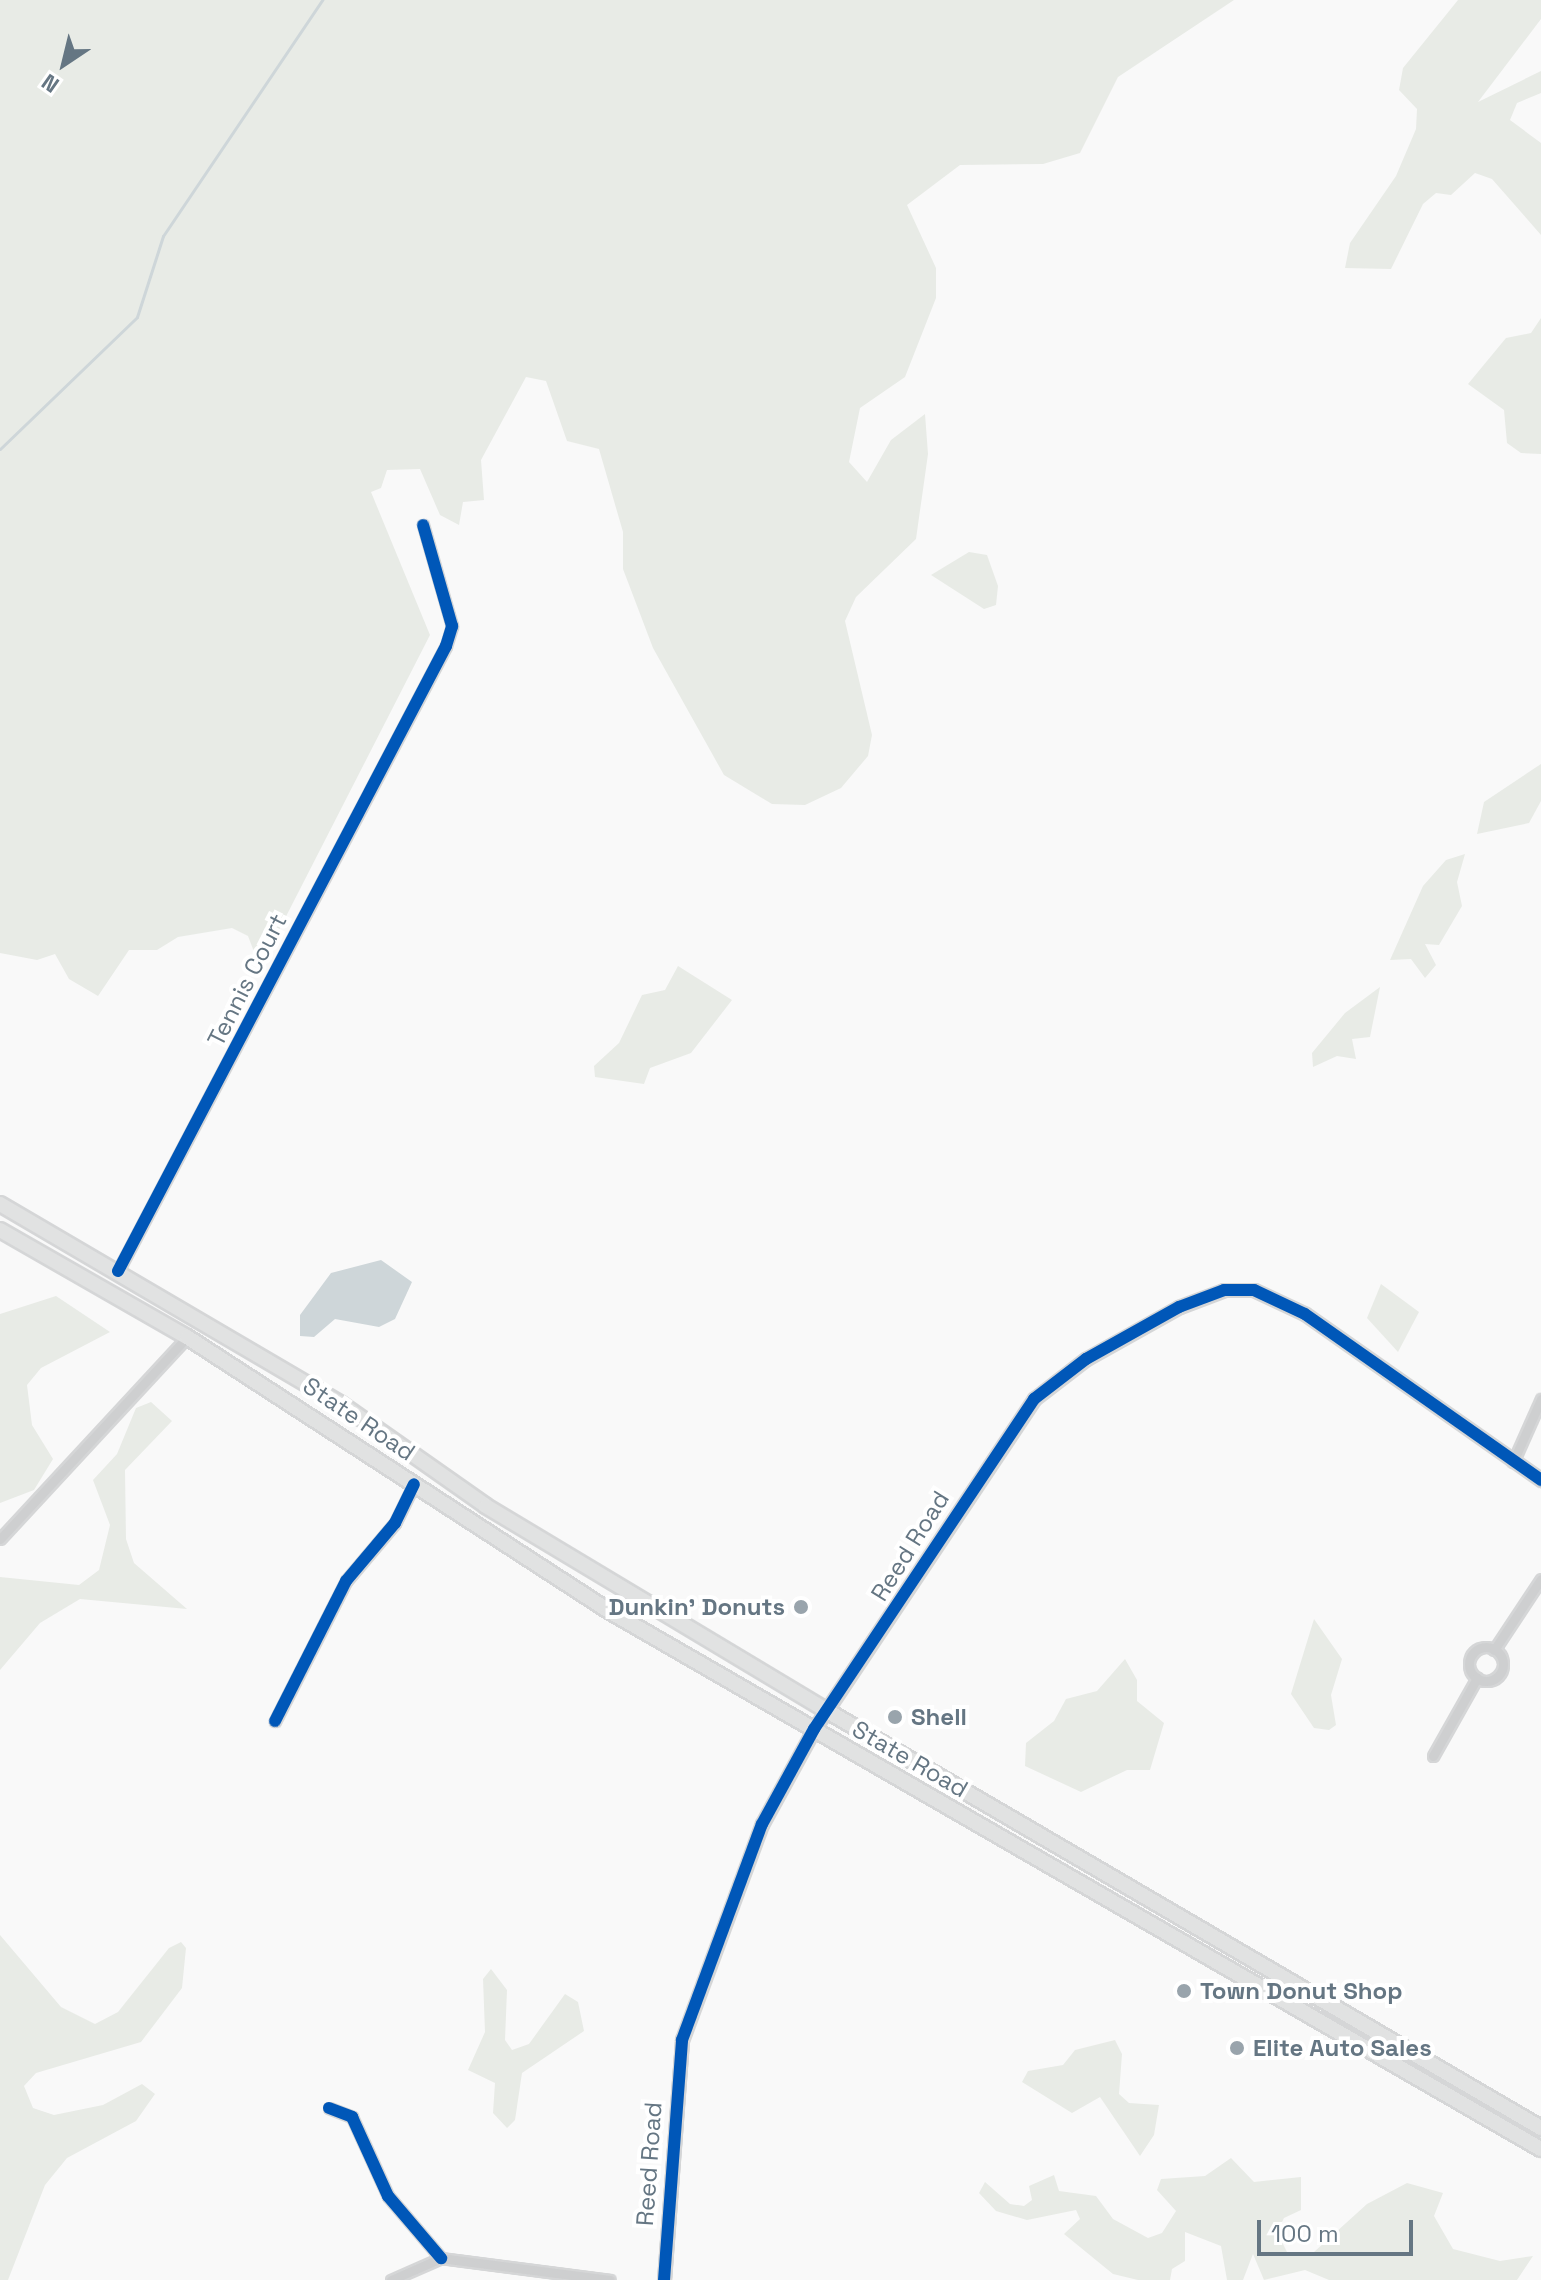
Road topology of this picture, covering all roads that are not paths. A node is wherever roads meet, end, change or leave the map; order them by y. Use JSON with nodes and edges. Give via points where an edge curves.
{"nodes":[{"id":1,"x":423,"y":525,"type":"dead end"},
{"id":2,"x":0,"y":1204,"type":"edge"},
{"id":3,"x":0,"y":1230,"type":"edge"},
{"id":4,"x":77,"y":1248,"type":"junction"},
{"id":5,"x":65,"y":1268,"type":"junction"},
{"id":6,"x":118,"y":1271,"type":"junction"},
{"id":7,"x":187,"y":1337,"type":"junction"},
{"id":8,"x":1541,"y":1399,"type":"edge"},
{"id":9,"x":1513,"y":1462,"type":"junction"},
{"id":10,"x":1541,"y":1480,"type":"edge"},
{"id":11,"x":414,"y":1484,"type":"junction"},
{"id":12,"x":486,"y":1506,"type":"junction"},
{"id":13,"x":473,"y":1523,"type":"junction"},
{"id":14,"x":0,"y":1539,"type":"edge"},
{"id":15,"x":1541,"y":1579,"type":"edge"},
{"id":16,"x":1494,"y":1650,"type":"junction"},
{"id":17,"x":1477,"y":1678,"type":"junction"},
{"id":18,"x":829,"y":1712,"type":"junction"},
{"id":19,"x":275,"y":1721,"type":"dead end"},
{"id":20,"x":814,"y":1729,"type":"junction"},
{"id":21,"x":1433,"y":1756,"type":"dead end"},
{"id":22,"x":329,"y":2108,"type":"dead end"},
{"id":23,"x":1541,"y":2128,"type":"edge"},
{"id":24,"x":1541,"y":2149,"type":"edge"},
{"id":25,"x":441,"y":2258,"type":"junction"},
{"id":26,"x":409,"y":2276,"type":"edge"},
{"id":27,"x":391,"y":2280,"type":"edge"},
{"id":28,"x":610,"y":2280,"type":"edge"},
{"id":29,"x":664,"y":2280,"type":"edge"}],
"edges":[{"from":1,"to":6,"type":"street","name":"Tennis Court","via":[[452,626],[416,708]]},
{"from":2,"to":4,"type":"main road","name":"State Road"},
{"from":3,"to":5,"type":"main road","name":"State Road"},
{"from":4,"to":5,"type":"street"},
{"from":4,"to":6,"type":"main road","name":"State Road"},
{"from":5,"to":7,"type":"main road","name":"State Road"},
{"from":6,"to":12,"type":"main road","name":"State Road","via":[[341,1404]]},
{"from":7,"to":11,"type":"main road","name":"State Road"},
{"from":7,"to":14,"type":"street"},
{"from":8,"to":9,"type":"street"},
{"from":9,"to":10,"type":"street","name":"Reed Road"},
{"from":9,"to":18,"type":"street","name":"Reed Road","via":[[1291,1305],[1254,1290],[1210,1294],[1099,1351],[1034,1399]]},
{"from":11,"to":13,"type":"main road","name":"State Road"},
{"from":11,"to":19,"type":"street","via":[[395,1523],[346,1581]]},
{"from":12,"to":13,"type":"street"},
{"from":12,"to":18,"type":"main road","name":"State Road"},
{"from":13,"to":20,"type":"main road","name":"State Road"},
{"from":15,"to":16,"type":"street"},
{"from":16,"to":17,"type":"street","via":[[1471,1655]]},
{"from":16,"to":17,"type":"street","via":[[1500,1673]]},
{"from":17,"to":21,"type":"street"},
{"from":18,"to":20,"type":"street","name":"Reed Road"},
{"from":18,"to":23,"type":"main road","name":"State Road"},
{"from":20,"to":24,"type":"main road","name":"State Road"},
{"from":20,"to":29,"type":"street","name":"Reed Road","via":[[762,1824],[682,2037]]},
{"from":22,"to":25,"type":"street","via":[[352,2117],[388,2196]]},
{"from":25,"to":26,"type":"street"},
{"from":25,"to":28,"type":"street"},
{"from":26,"to":27,"type":"street"}]}
